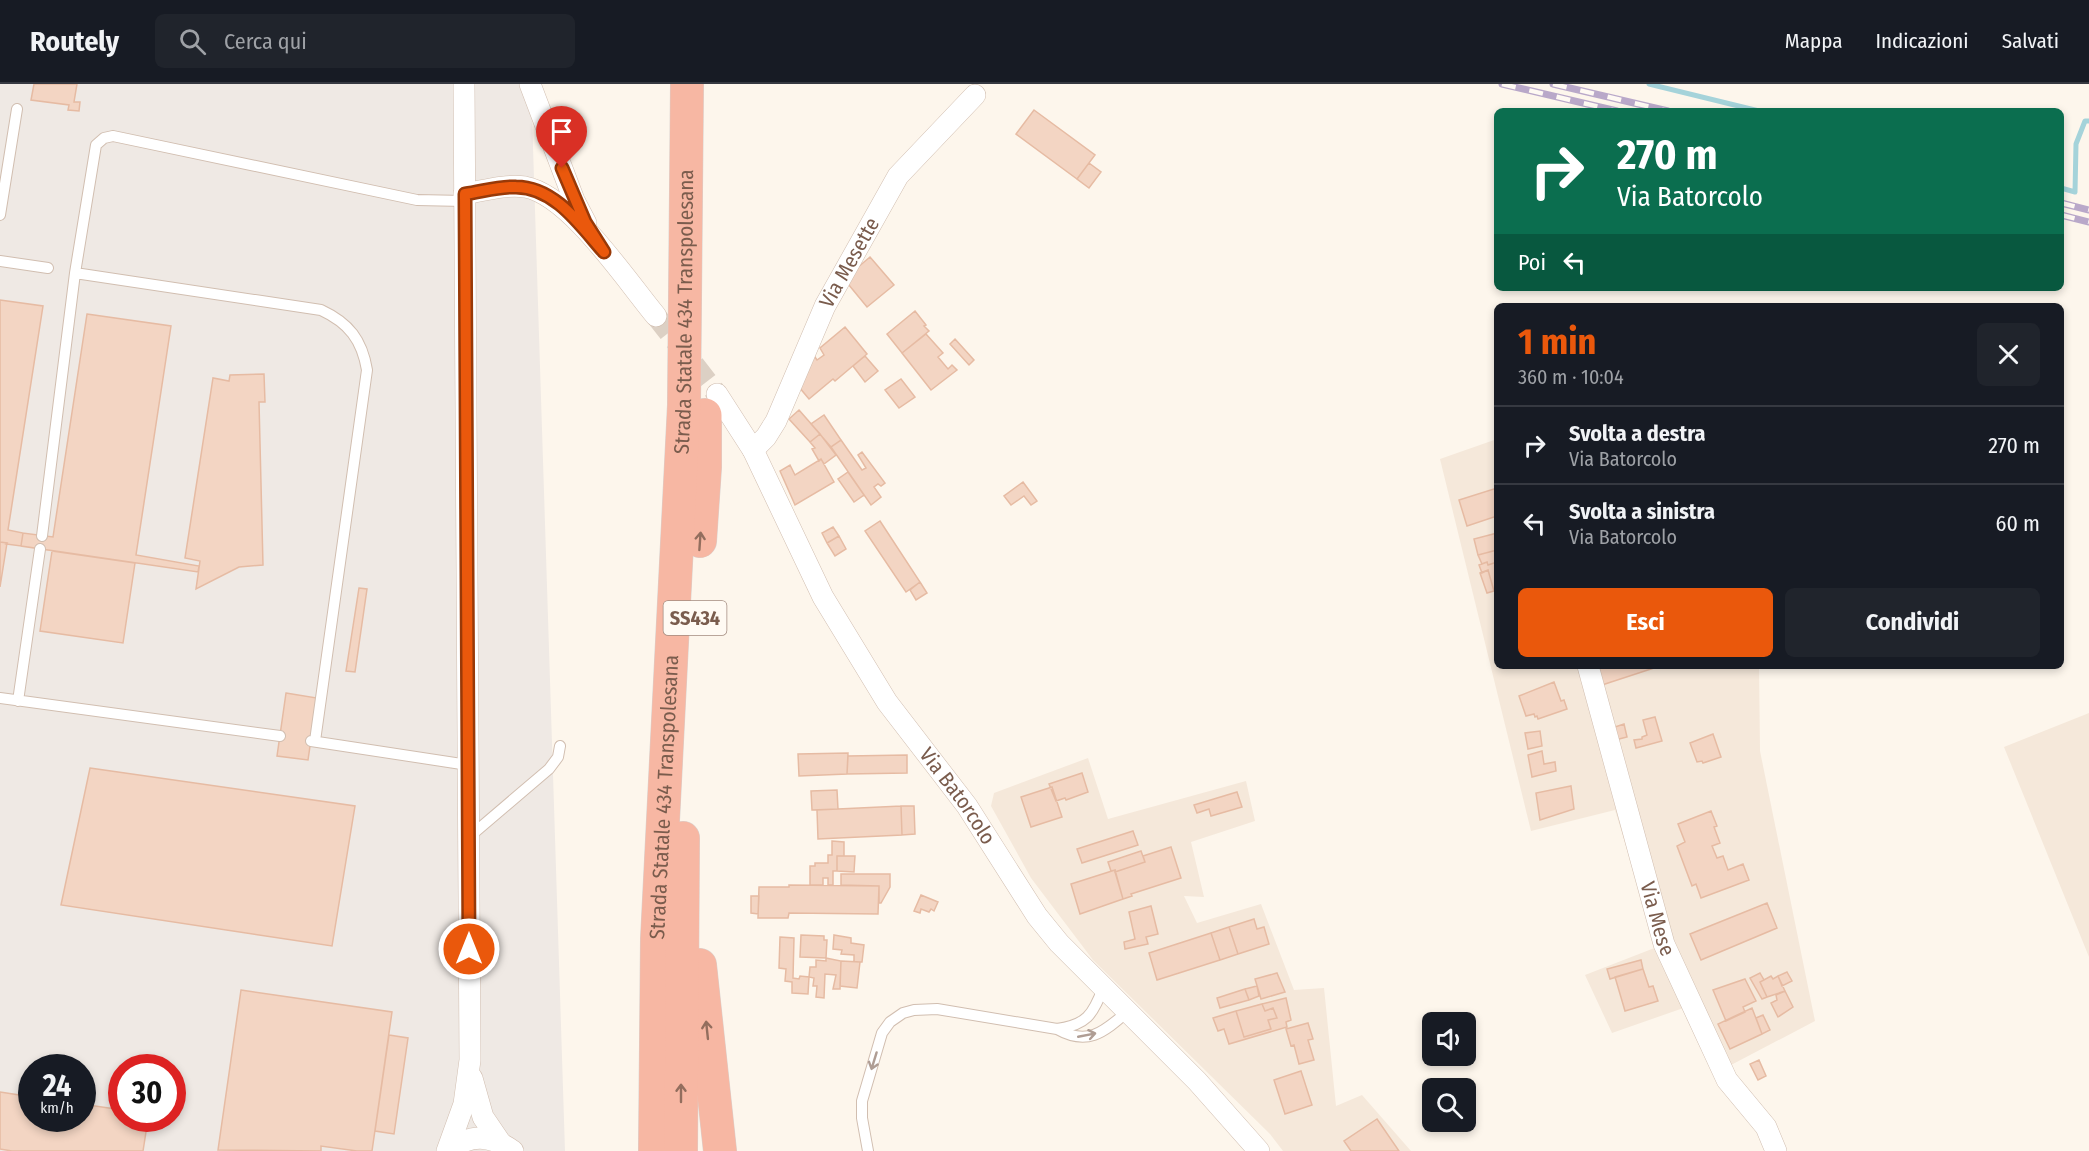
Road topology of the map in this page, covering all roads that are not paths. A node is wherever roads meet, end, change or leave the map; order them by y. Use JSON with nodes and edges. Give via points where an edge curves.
{"nodes":[{"id":1,"x":464,"y":84,"type":"edge"},
{"id":2,"x":530,"y":84,"type":"edge"},
{"id":3,"x":687,"y":84,"type":"edge"},
{"id":4,"x":707,"y":84,"type":"edge"},
{"id":5,"x":975,"y":95,"type":"dead end"},
{"id":6,"x":16,"y":110,"type":"dead end"},
{"id":7,"x":465,"y":198,"type":"junction"},
{"id":8,"x":0,"y":215,"type":"edge"},
{"id":9,"x":604,"y":252,"type":"junction"},
{"id":10,"x":0,"y":261,"type":"edge"},
{"id":11,"x":48,"y":268,"type":"dead end"},
{"id":12,"x":75,"y":273,"type":"junction"},
{"id":13,"x":656,"y":316,"type":"tunnel mouth"},
{"id":14,"x":717,"y":394,"type":"tunnel mouth"},
{"id":15,"x":753,"y":450,"type":"junction"},
{"id":16,"x":42,"y":536,"type":"dead end"},
{"id":17,"x":40,"y":549,"type":"dead end"},
{"id":18,"x":1589,"y":669,"type":"edge"},
{"id":19,"x":0,"y":698,"type":"edge"},
{"id":20,"x":18,"y":701,"type":"junction"},
{"id":21,"x":280,"y":736,"type":"dead end"},
{"id":22,"x":560,"y":746,"type":"dead end"},
{"id":23,"x":468,"y":765,"type":"junction"},
{"id":24,"x":683,"y":808,"type":"junction"},
{"id":25,"x":468,"y":838,"type":"junction"},
{"id":26,"x":657,"y":939,"type":"junction"},
{"id":27,"x":1103,"y":988,"type":"junction"},
{"id":28,"x":1127,"y":1012,"type":"junction"},
{"id":29,"x":1057,"y":1029,"type":"junction"},
{"id":30,"x":470,"y":1060,"type":"junction"},
{"id":31,"x":506,"y":1147,"type":"edge"},
{"id":32,"x":867,"y":1150,"type":"edge"},
{"id":33,"x":448,"y":1151,"type":"edge"},
{"id":34,"x":633,"y":1151,"type":"edge"},
{"id":35,"x":655,"y":1151,"type":"edge"},
{"id":36,"x":681,"y":1151,"type":"edge"},
{"id":37,"x":720,"y":1151,"type":"edge"},
{"id":38,"x":1259,"y":1151,"type":"edge"},
{"id":39,"x":1776,"y":1151,"type":"edge"}],
"edges":[{"from":1,"to":7,"type":"street"},
{"from":2,"to":9,"type":"street","via":[[574,200]]},
{"from":3,"to":26,"type":"highway","name":"Strada Statale 434 Transpolesana","number":"SS434","via":[[684,405]]},
{"from":24,"to":4,"type":"highway","name":"Strada Statale 434 Transpolesana","number":"SS434","one_way":true,"via":[[705,467]]},
{"from":5,"to":15,"type":"street","name":"Via Mesette","via":[[898,176],[825,306],[776,422]]},
{"from":6,"to":8,"type":"lane"},
{"from":7,"to":9,"type":"street","via":[[525,187],[543,194],[576,219]]},
{"from":7,"to":12,"type":"lane","via":[[417,200],[113,136],[96,145]]},
{"from":7,"to":23,"type":"street"},
{"from":9,"to":13,"type":"street"},
{"from":10,"to":11,"type":"lane"},
{"from":12,"to":16,"type":"lane"},
{"from":12,"to":23,"type":"lane","via":[[321,310],[346,326],[359,341],[367,370],[313,741]]},
{"from":14,"to":15,"type":"street","name":"Via Batorcolo"},
{"from":15,"to":27,"type":"street","name":"Via Batorcolo","via":[[823,597],[887,702],[967,806],[1037,916]]},
{"from":17,"to":20,"type":"lane"},
{"from":18,"to":39,"type":"street","name":"Via Mese","via":[[1664,944],[1727,1080],[1766,1127]]},
{"from":19,"to":20,"type":"lane"},
{"from":20,"to":21,"type":"lane"},
{"from":22,"to":25,"type":"lane","via":[[549,769]]},
{"from":23,"to":25,"type":"street"},
{"from":36,"to":24,"type":"highway","name":"Strada Statale 434 Transpolesana","number":"SS434","one_way":true},
{"from":37,"to":24,"type":"highway","one_way":true},
{"from":25,"to":30,"type":"street"},
{"from":26,"to":34,"type":"highway","via":[[642,964]]},
{"from":26,"to":35,"type":"highway","name":"Strada Statale 434 Transpolesana","number":"SS434"},
{"from":27,"to":28,"type":"street","name":"Via Batorcolo"},
{"from":27,"to":29,"type":"lane","via":[[1088,1018]]},
{"from":29,"to":28,"type":"lane","one_way":true,"via":[[1071,1037],[1085,1038],[1101,1032]]},
{"from":28,"to":38,"type":"street","name":"Via Batorcolo","via":[[1197,1081]]},
{"from":29,"to":32,"type":"lane","one_way":true,"via":[[937,1009],[903,1013],[882,1033],[862,1101]]},
{"from":30,"to":31,"type":"street","via":[[483,1117]]},
{"from":30,"to":33,"type":"street","via":[[464,1104]]},
{"from":31,"to":33,"type":"street","via":[[485,1138],[470,1139]]}]}
